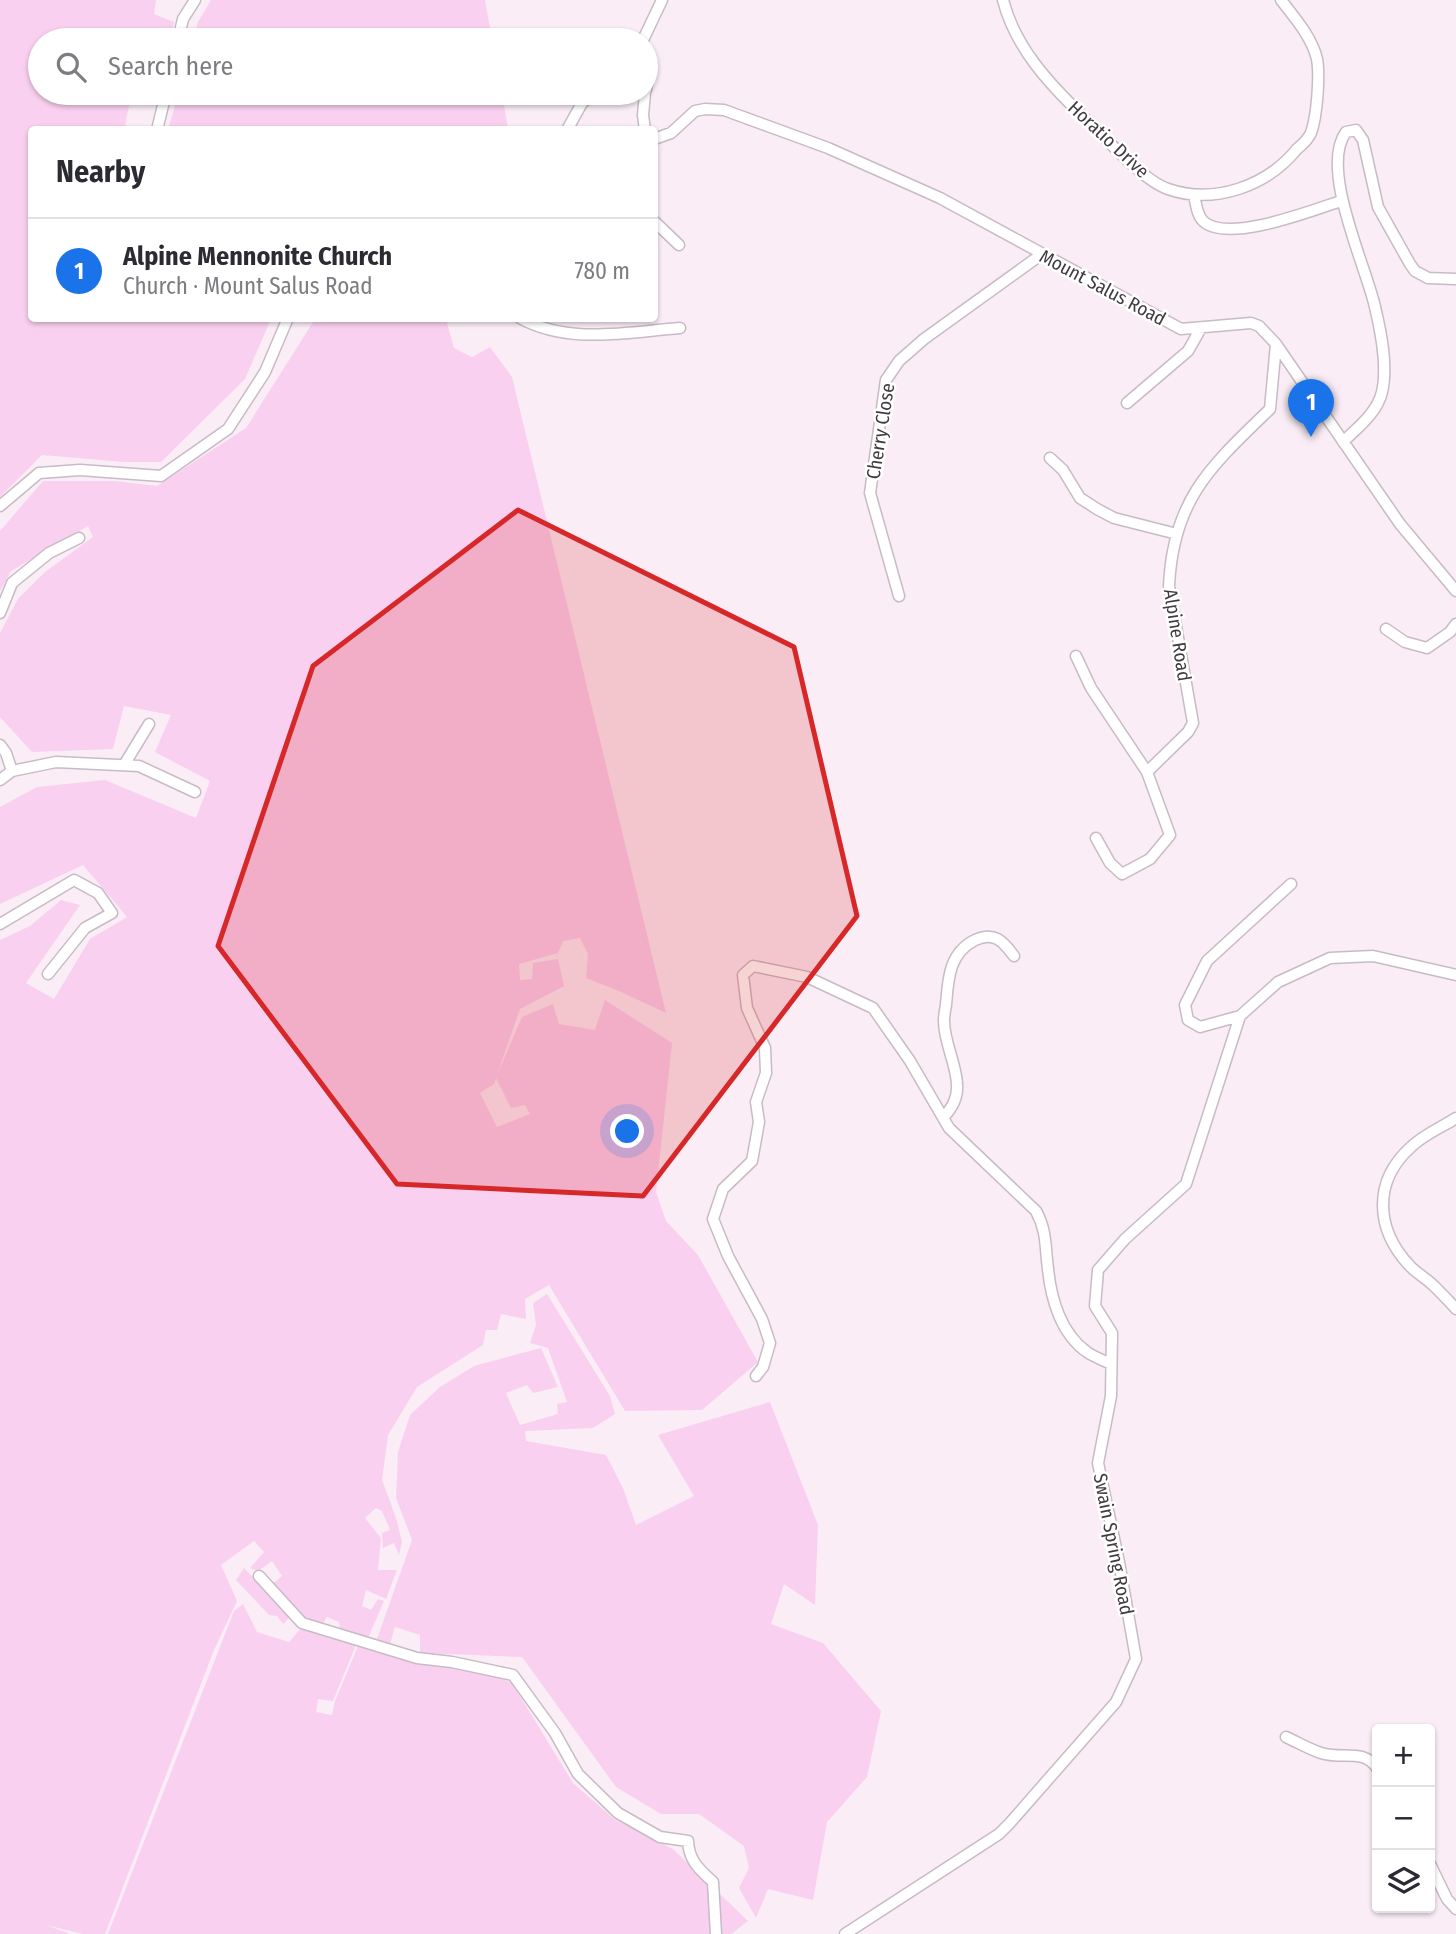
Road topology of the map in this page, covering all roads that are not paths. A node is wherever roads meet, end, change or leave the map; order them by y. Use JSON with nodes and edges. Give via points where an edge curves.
{"nodes":[{"id":1,"x":195,"y":0,"type":"edge"},
{"id":2,"x":662,"y":0,"type":"edge"},
{"id":3,"x":1003,"y":0,"type":"edge"},
{"id":4,"x":1281,"y":0,"type":"edge"},
{"id":5,"x":181,"y":28,"type":"edge"},
{"id":6,"x":649,"y":28,"type":"edge"},
{"id":7,"x":163,"y":105,"type":"edge"},
{"id":8,"x":581,"y":105,"type":"edge"},
{"id":9,"x":644,"y":105,"type":"edge"},
{"id":10,"x":158,"y":126,"type":"edge"},
{"id":11,"x":568,"y":126,"type":"edge"},
{"id":12,"x":644,"y":126,"type":"edge"},
{"id":13,"x":658,"y":138,"type":"edge"},
{"id":14,"x":1194,"y":195,"type":"junction"},
{"id":15,"x":1341,"y":201,"type":"junction"},
{"id":16,"x":658,"y":225,"type":"edge"},
{"id":17,"x":679,"y":245,"type":"dead end"},
{"id":18,"x":1042,"y":254,"type":"junction"},
{"id":19,"x":1456,"y":279,"type":"edge"},
{"id":20,"x":286,"y":322,"type":"edge"},
{"id":21,"x":531,"y":322,"type":"edge"},
{"id":22,"x":680,"y":328,"type":"dead end"},
{"id":23,"x":1201,"y":328,"type":"junction"},
{"id":24,"x":1276,"y":344,"type":"junction"},
{"id":25,"x":1127,"y":403,"type":"dead end"},
{"id":26,"x":1343,"y":442,"type":"junction"},
{"id":27,"x":1050,"y":458,"type":"dead end"},
{"id":28,"x":0,"y":506,"type":"edge"},
{"id":29,"x":1177,"y":534,"type":"junction"},
{"id":30,"x":79,"y":538,"type":"dead end"},
{"id":31,"x":1456,"y":591,"type":"edge"},
{"id":32,"x":899,"y":596,"type":"dead end"},
{"id":33,"x":0,"y":613,"type":"edge"},
{"id":34,"x":1456,"y":624,"type":"edge"},
{"id":35,"x":1386,"y":629,"type":"dead end"},
{"id":36,"x":1076,"y":656,"type":"dead end"},
{"id":37,"x":149,"y":724,"type":"dead end"},
{"id":38,"x":0,"y":745,"type":"edge"},
{"id":39,"x":124,"y":765,"type":"junction"},
{"id":40,"x":12,"y":771,"type":"junction"},
{"id":41,"x":1147,"y":772,"type":"junction"},
{"id":42,"x":0,"y":780,"type":"edge"},
{"id":43,"x":195,"y":792,"type":"dead end"},
{"id":44,"x":1096,"y":838,"type":"dead end"},
{"id":45,"x":1291,"y":884,"type":"dead end"},
{"id":46,"x":0,"y":924,"type":"edge"},
{"id":47,"x":1014,"y":956,"type":"dead end"},
{"id":48,"x":47,"y":974,"type":"dead end"},
{"id":49,"x":1456,"y":975,"type":"edge"},
{"id":50,"x":1240,"y":1016,"type":"junction"},
{"id":51,"x":943,"y":1118,"type":"junction"},
{"id":52,"x":1456,"y":1118,"type":"edge"},
{"id":53,"x":1456,"y":1309,"type":"edge"},
{"id":54,"x":1111,"y":1364,"type":"junction"},
{"id":55,"x":755,"y":1376,"type":"dead end"},
{"id":56,"x":259,"y":1576,"type":"dead end"},
{"id":57,"x":1286,"y":1737,"type":"dead end"},
{"id":58,"x":1372,"y":1761,"type":"edge"},
{"id":59,"x":1435,"y":1874,"type":"edge"},
{"id":60,"x":1456,"y":1909,"type":"edge"},
{"id":61,"x":716,"y":1934,"type":"edge"},
{"id":62,"x":845,"y":1934,"type":"edge"}],
"edges":[{"from":1,"to":5,"type":"street"},
{"from":2,"to":6,"type":"street"},
{"from":3,"to":14,"type":"street","name":"Horatio Drive","via":[[1027,54],[1060,95],[1136,168],[1166,189]]},
{"from":4,"to":14,"type":"street","name":"Horatio Drive","via":[[1310,41],[1317,60],[1317,101],[1310,134],[1289,159],[1259,181],[1220,194]]},
{"from":7,"to":10,"type":"street"},
{"from":8,"to":11,"type":"street"},
{"from":9,"to":12,"type":"street"},
{"from":13,"to":18,"type":"street","name":"Mount Salus Road","via":[[671,133],[695,111],[724,110],[828,148],[940,198]]},
{"from":14,"to":15,"type":"street","via":[[1199,218],[1208,225],[1242,229]]},
{"from":15,"to":19,"type":"street","via":[[1340,140],[1346,132],[1356,130],[1363,140],[1378,206],[1415,271],[1428,278]]},
{"from":15,"to":26,"type":"street","via":[[1375,305],[1384,368],[1382,392],[1373,411]]},
{"from":16,"to":17,"type":"street"},
{"from":18,"to":23,"type":"street","name":"Mount Salus Road","via":[[1181,329]]},
{"from":18,"to":32,"type":"street","name":"Cherry Close","via":[[924,339],[886,380],[870,493]]},
{"from":20,"to":28,"type":"street","via":[[265,372],[229,429],[161,476],[39,472]]},
{"from":21,"to":22,"type":"street","via":[[585,336]]},
{"from":23,"to":24,"type":"street","name":"Mount Salus Road","via":[[1251,323]]},
{"from":23,"to":25,"type":"street","via":[[1188,352]]},
{"from":24,"to":26,"type":"street","name":"Mount Salus Road"},
{"from":24,"to":29,"type":"street","name":"Alpine Road","via":[[1270,409],[1214,463],[1194,491]]},
{"from":26,"to":31,"type":"street","name":"Mount Salus Road","via":[[1400,524]]},
{"from":27,"to":29,"type":"street","via":[[1080,498],[1097,509],[1114,518]]},
{"from":29,"to":41,"type":"street","name":"Alpine Road","via":[[1168,586],[1193,723]]},
{"from":30,"to":33,"type":"street","via":[[49,553],[12,583]]},
{"from":34,"to":35,"type":"street","via":[[1427,648],[1405,642]]},
{"from":36,"to":41,"type":"street","via":[[1091,688]]},
{"from":37,"to":39,"type":"street"},
{"from":38,"to":40,"type":"street"},
{"from":39,"to":40,"type":"street","via":[[56,762]]},
{"from":39,"to":43,"type":"street","via":[[139,766]]},
{"from":40,"to":42,"type":"street"},
{"from":41,"to":44,"type":"street","via":[[1170,835],[1150,859],[1122,874]]},
{"from":45,"to":50,"type":"street","via":[[1208,961],[1185,1005],[1188,1020],[1200,1027]]},
{"from":46,"to":48,"type":"street","via":[[74,880],[98,893],[113,913],[85,928]]},
{"from":47,"to":51,"type":"street","via":[[1001,939],[990,936],[965,945],[955,957],[947,980],[944,1021],[957,1086],[953,1107]]},
{"from":49,"to":50,"type":"street","via":[[1373,956],[1330,958],[1278,982]]},
{"from":50,"to":54,"type":"street","name":"Swain Spring Road","via":[[1186,1184],[1098,1270],[1095,1306],[1112,1333]]},
{"from":51,"to":54,"type":"street","via":[[1036,1211],[1045,1232],[1048,1270],[1064,1329],[1086,1351]]},
{"from":51,"to":55,"type":"street","via":[[873,1008],[807,977],[752,965],[743,975],[747,1007],[765,1048],[766,1073],[756,1102],[759,1122],[752,1161],[723,1189],[713,1219],[770,1343],[763,1367]]},
{"from":52,"to":53,"type":"street","via":[[1411,1146],[1390,1171],[1383,1190],[1383,1218],[1395,1247]]},
{"from":54,"to":62,"type":"street","name":"Swain Spring Road","via":[[1111,1396],[1098,1463],[1136,1660],[1116,1702],[1009,1824]]},
{"from":56,"to":61,"type":"street","via":[[302,1623],[417,1658],[513,1675],[578,1774],[618,1813],[660,1837],[688,1841],[695,1866],[713,1882]]},
{"from":57,"to":58,"type":"street","via":[[1324,1754]]},
{"from":59,"to":60,"type":"street"}]}
